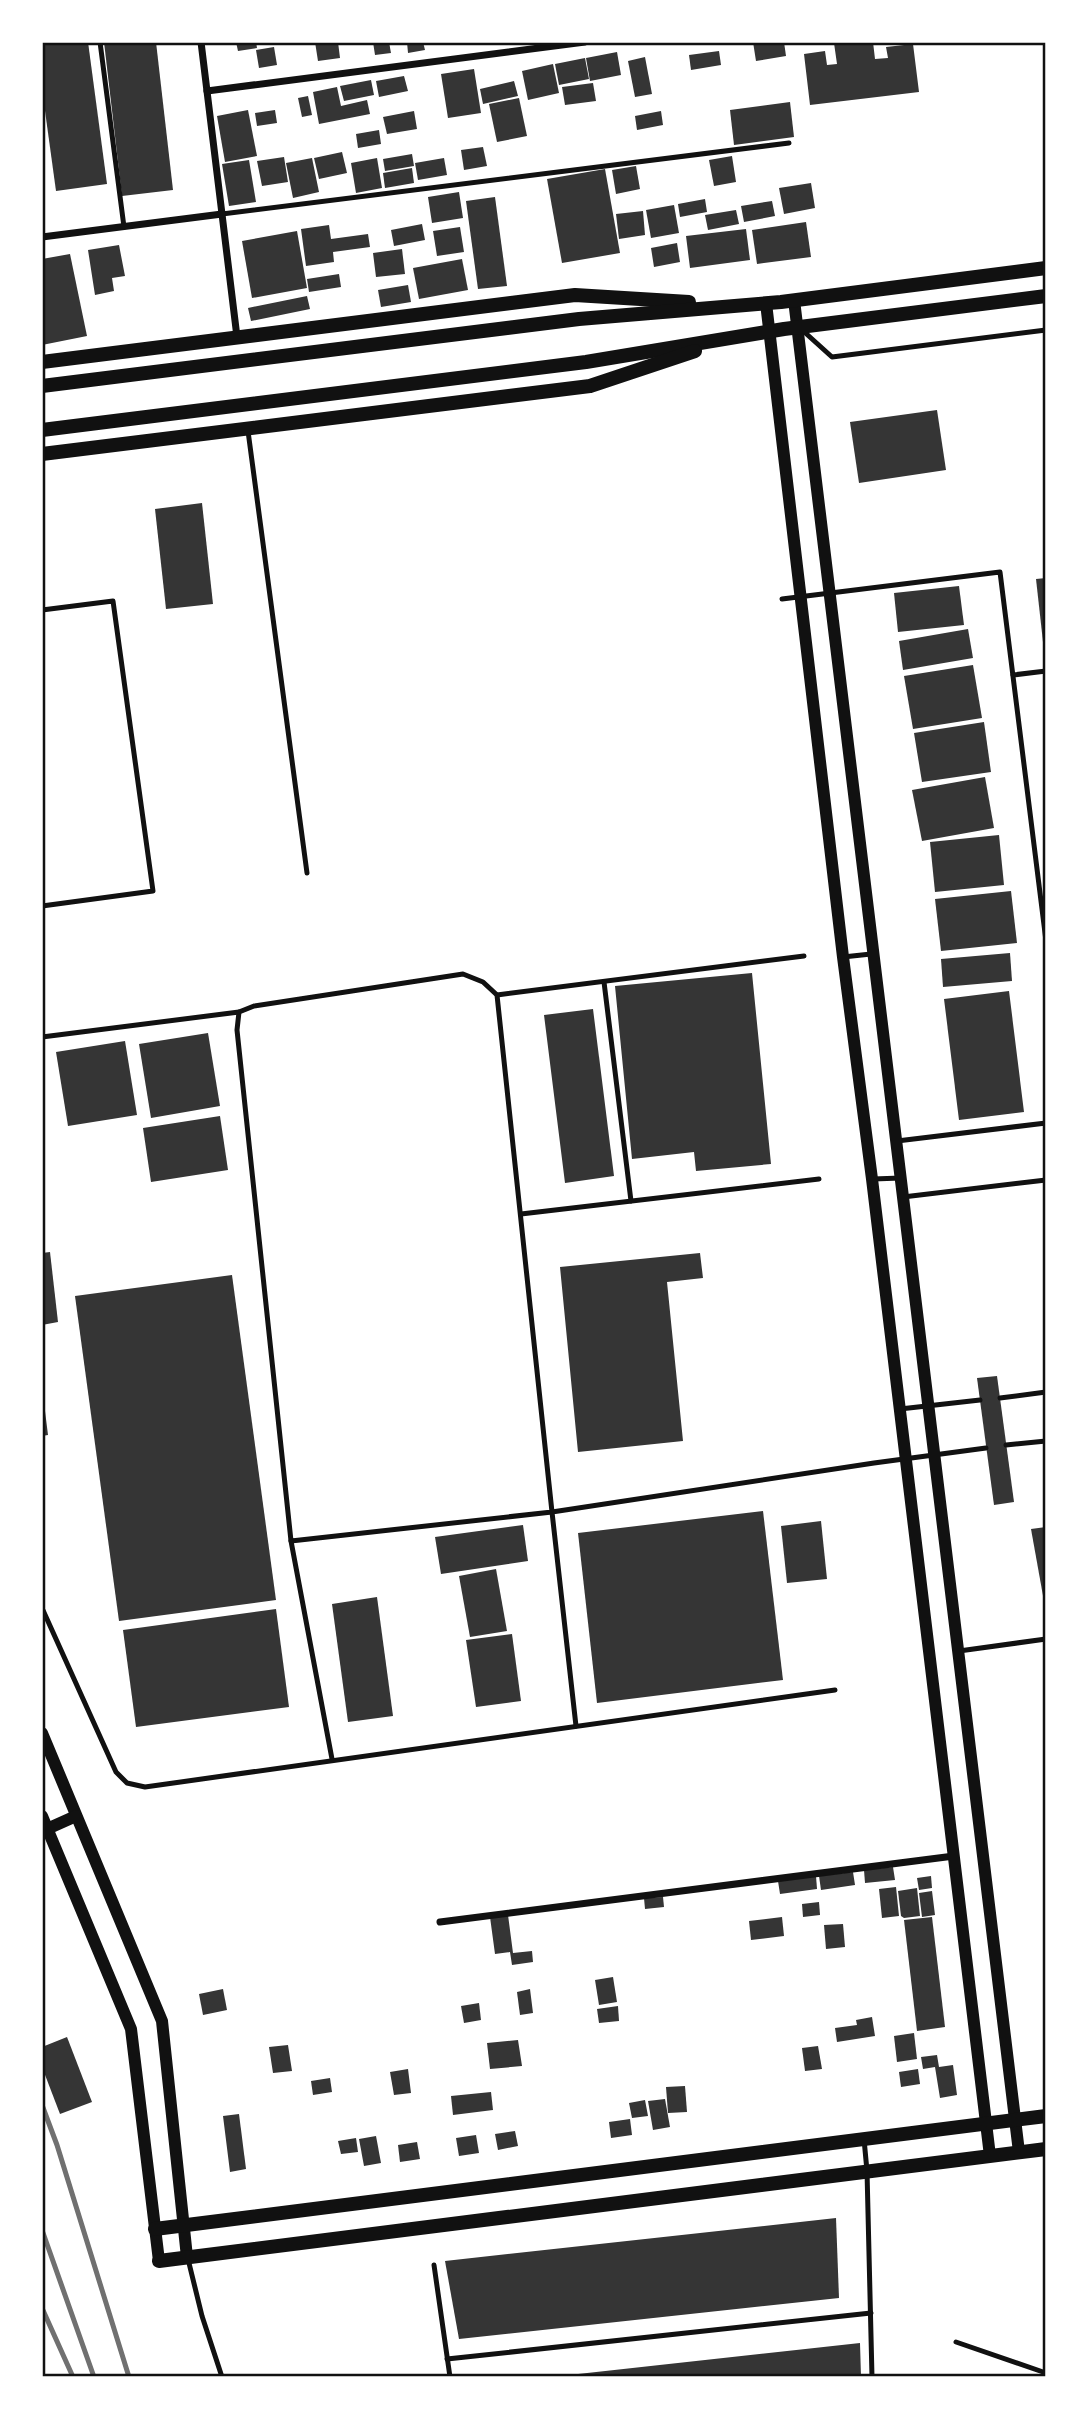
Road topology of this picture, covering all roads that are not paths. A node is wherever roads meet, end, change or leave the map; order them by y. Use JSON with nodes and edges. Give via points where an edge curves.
{"nodes":[{"id":1,"x":100,"y":42,"type":"edge"},
{"id":2,"x":201,"y":42,"type":"edge"},
{"id":3,"x":582,"y":42,"type":"edge"},
{"id":4,"x":207,"y":91,"type":"junction"},
{"id":5,"x":789,"y":143,"type":"dead end"},
{"id":6,"x":222,"y":214,"type":"junction"},
{"id":7,"x":124,"y":227,"type":"junction"},
{"id":8,"x":42,"y":237,"type":"edge"},
{"id":9,"x":1046,"y":268,"type":"edge"},
{"id":10,"x":1046,"y":296,"type":"edge"},
{"id":11,"x":794,"y":300,"type":"junction"},
{"id":12,"x":766,"y":303,"type":"junction"},
{"id":13,"x":736,"y":305,"type":"junction"},
{"id":14,"x":798,"y":327,"type":"junction"},
{"id":15,"x":1046,"y":330,"type":"edge"},
{"id":16,"x":770,"y":331,"type":"junction"},
{"id":17,"x":739,"y":336,"type":"junction"},
{"id":18,"x":237,"y":337,"type":"junction"},
{"id":19,"x":42,"y":362,"type":"edge"},
{"id":20,"x":42,"y":386,"type":"edge"},
{"id":21,"x":248,"y":428,"type":"junction"},
{"id":22,"x":42,"y":430,"type":"edge"},
{"id":23,"x":42,"y":454,"type":"edge"},
{"id":24,"x":831,"y":594,"type":"junction"},
{"id":25,"x":802,"y":597,"type":"junction"},
{"id":26,"x":782,"y":599,"type":"dead end"},
{"id":27,"x":42,"y":610,"type":"edge"},
{"id":28,"x":1046,"y":671,"type":"edge"},
{"id":29,"x":1013,"y":675,"type":"junction"},
{"id":30,"x":307,"y":873,"type":"dead end"},
{"id":31,"x":1046,"y":876,"type":"edge"},
{"id":32,"x":1038,"y":877,"type":"junction"},
{"id":33,"x":42,"y":906,"type":"edge"},
{"id":34,"x":1045,"y":922,"type":"edge"},
{"id":35,"x":1046,"y":941,"type":"edge"},
{"id":36,"x":874,"y":953,"type":"junction"},
{"id":37,"x":804,"y":956,"type":"dead end"},
{"id":38,"x":843,"y":957,"type":"junction"},
{"id":39,"x":604,"y":982,"type":"junction"},
{"id":40,"x":497,"y":995,"type":"junction"},
{"id":41,"x":239,"y":1012,"type":"junction"},
{"id":42,"x":42,"y":1037,"type":"edge"},
{"id":43,"x":1046,"y":1122,"type":"edge"},
{"id":44,"x":897,"y":1141,"type":"junction"},
{"id":45,"x":901,"y":1178,"type":"junction"},
{"id":46,"x":819,"y":1179,"type":"dead end"},
{"id":47,"x":872,"y":1180,"type":"junction"},
{"id":48,"x":1046,"y":1180,"type":"edge"},
{"id":49,"x":903,"y":1197,"type":"junction"},
{"id":50,"x":631,"y":1201,"type":"junction"},
{"id":51,"x":520,"y":1214,"type":"junction"},
{"id":52,"x":1046,"y":1392,"type":"edge"},
{"id":53,"x":1000,"y":1398,"type":"dead end"},
{"id":54,"x":980,"y":1400,"type":"dead end"},
{"id":55,"x":929,"y":1406,"type":"junction"},
{"id":56,"x":900,"y":1409,"type":"junction"},
{"id":57,"x":1046,"y":1441,"type":"edge"},
{"id":58,"x":1006,"y":1445,"type":"dead end"},
{"id":59,"x":986,"y":1448,"type":"dead end"},
{"id":60,"x":934,"y":1455,"type":"junction"},
{"id":61,"x":906,"y":1458,"type":"junction"},
{"id":62,"x":552,"y":1512,"type":"junction"},
{"id":63,"x":291,"y":1541,"type":"junction"},
{"id":64,"x":42,"y":1608,"type":"edge"},
{"id":65,"x":1046,"y":1639,"type":"edge"},
{"id":66,"x":958,"y":1651,"type":"junction"},
{"id":67,"x":835,"y":1690,"type":"dead end"},
{"id":68,"x":576,"y":1726,"type":"junction"},
{"id":69,"x":42,"y":1733,"type":"edge"},
{"id":70,"x":332,"y":1759,"type":"junction"},
{"id":71,"x":42,"y":1816,"type":"edge"},
{"id":72,"x":76,"y":1816,"type":"junction"},
{"id":73,"x":47,"y":1829,"type":"junction"},
{"id":74,"x":954,"y":1857,"type":"junction"},
{"id":75,"x":440,"y":1922,"type":"dead end"},
{"id":76,"x":1046,"y":2116,"type":"edge"},
{"id":77,"x":1015,"y":2120,"type":"junction"},
{"id":78,"x":986,"y":2123,"type":"junction"},
{"id":79,"x":864,"y":2139,"type":"junction"},
{"id":80,"x":1046,"y":2149,"type":"edge"},
{"id":81,"x":1019,"y":2152,"type":"junction"},
{"id":82,"x":990,"y":2156,"type":"junction"},
{"id":83,"x":867,"y":2171,"type":"junction"},
{"id":84,"x":183,"y":2225,"type":"junction"},
{"id":85,"x":156,"y":2229,"type":"junction"},
{"id":86,"x":187,"y":2257,"type":"junction"},
{"id":87,"x":159,"y":2261,"type":"joint"},
{"id":88,"x":434,"y":2266,"type":"dead end"},
{"id":89,"x":871,"y":2314,"type":"junction"},
{"id":90,"x":956,"y":2342,"type":"dead end"},
{"id":91,"x":447,"y":2359,"type":"junction"},
{"id":92,"x":1046,"y":2373,"type":"edge"},
{"id":93,"x":222,"y":2377,"type":"edge"},
{"id":94,"x":450,"y":2377,"type":"edge"},
{"id":95,"x":872,"y":2377,"type":"edge"}],
"edges":[{"from":1,"to":7,"type":"lane"},
{"from":2,"to":4,"type":"street"},
{"from":3,"to":4,"type":"street"},
{"from":4,"to":6,"type":"street"},
{"from":5,"to":6,"type":"lane"},
{"from":6,"to":7,"type":"street"},
{"from":6,"to":18,"type":"street"},
{"from":7,"to":8,"type":"street"},
{"from":9,"to":11,"type":"main road"},
{"from":10,"to":14,"type":"main road"},
{"from":11,"to":12,"type":"main road"},
{"from":11,"to":14,"type":"street"},
{"from":12,"to":13,"type":"main road"},
{"from":12,"to":16,"type":"street"},
{"from":13,"to":18,"type":"main road","via":[[575,295]]},
{"from":13,"to":20,"type":"main road","via":[[579,319]]},
{"from":14,"to":15,"type":"lane","via":[[832,357]]},
{"from":14,"to":16,"type":"main road"},
{"from":14,"to":24,"type":"street"},
{"from":16,"to":17,"type":"main road"},
{"from":16,"to":25,"type":"street"},
{"from":17,"to":21,"type":"main road","via":[[590,386]]},
{"from":17,"to":22,"type":"main road","via":[[586,362]]},
{"from":18,"to":19,"type":"main road"},
{"from":21,"to":23,"type":"main road"},
{"from":21,"to":30,"type":"lane"},
{"from":24,"to":25,"type":"lane"},
{"from":24,"to":29,"type":"lane","via":[[999,572]]},
{"from":24,"to":36,"type":"street"},
{"from":25,"to":26,"type":"lane"},
{"from":25,"to":38,"type":"street"},
{"from":27,"to":33,"type":"lane","via":[[113,601],[153,891]]},
{"from":28,"to":29,"type":"lane"},
{"from":29,"to":32,"type":"lane"},
{"from":31,"to":32,"type":"lane"},
{"from":32,"to":34,"type":"lane"},
{"from":34,"to":35,"type":"lane"},
{"from":36,"to":38,"type":"lane"},
{"from":36,"to":44,"type":"street"},
{"from":37,"to":39,"type":"lane"},
{"from":38,"to":47,"type":"street"},
{"from":39,"to":40,"type":"lane"},
{"from":39,"to":50,"type":"lane"},
{"from":40,"to":41,"type":"lane","via":[[483,982],[463,974]]},
{"from":40,"to":51,"type":"lane"},
{"from":41,"to":42,"type":"lane"},
{"from":41,"to":63,"type":"lane","via":[[237,1030]]},
{"from":43,"to":44,"type":"lane"},
{"from":44,"to":45,"type":"street"},
{"from":45,"to":47,"type":"lane"},
{"from":45,"to":49,"type":"street"},
{"from":46,"to":50,"type":"lane"},
{"from":47,"to":56,"type":"street"},
{"from":48,"to":49,"type":"lane"},
{"from":49,"to":55,"type":"street"},
{"from":50,"to":51,"type":"lane"},
{"from":51,"to":62,"type":"lane"},
{"from":52,"to":53,"type":"lane"},
{"from":54,"to":55,"type":"lane"},
{"from":55,"to":56,"type":"lane"},
{"from":55,"to":60,"type":"street"},
{"from":56,"to":61,"type":"street"},
{"from":57,"to":58,"type":"lane"},
{"from":59,"to":60,"type":"lane"},
{"from":60,"to":61,"type":"lane"},
{"from":60,"to":66,"type":"street"},
{"from":61,"to":62,"type":"lane"},
{"from":61,"to":74,"type":"street"},
{"from":62,"to":63,"type":"lane"},
{"from":62,"to":68,"type":"lane"},
{"from":63,"to":70,"type":"lane"},
{"from":64,"to":70,"type":"lane","via":[[116,1772],[127,1783],[145,1787]]},
{"from":65,"to":66,"type":"lane"},
{"from":66,"to":77,"type":"street"},
{"from":67,"to":68,"type":"lane"},
{"from":68,"to":70,"type":"lane"},
{"from":69,"to":72,"type":"street"},
{"from":71,"to":73,"type":"street"},
{"from":72,"to":73,"type":"street"},
{"from":72,"to":84,"type":"street","via":[[162,2021]]},
{"from":73,"to":85,"type":"street","via":[[131,2029]]},
{"from":74,"to":75,"type":"street"},
{"from":74,"to":78,"type":"street"},
{"from":76,"to":77,"type":"main road"},
{"from":77,"to":78,"type":"main road"},
{"from":77,"to":81,"type":"street"},
{"from":78,"to":79,"type":"main road"},
{"from":78,"to":82,"type":"street"},
{"from":79,"to":83,"type":"lane"},
{"from":79,"to":84,"type":"main road"},
{"from":80,"to":81,"type":"main road"},
{"from":81,"to":82,"type":"main road"},
{"from":82,"to":83,"type":"main road"},
{"from":83,"to":86,"type":"main road"},
{"from":83,"to":89,"type":"lane"},
{"from":84,"to":85,"type":"main road"},
{"from":84,"to":86,"type":"street"},
{"from":85,"to":87,"type":"street"},
{"from":86,"to":87,"type":"main road"},
{"from":86,"to":93,"type":"lane"},
{"from":88,"to":91,"type":"lane"},
{"from":89,"to":91,"type":"lane"},
{"from":89,"to":95,"type":"lane"},
{"from":90,"to":92,"type":"lane"},
{"from":91,"to":94,"type":"lane"}]}
